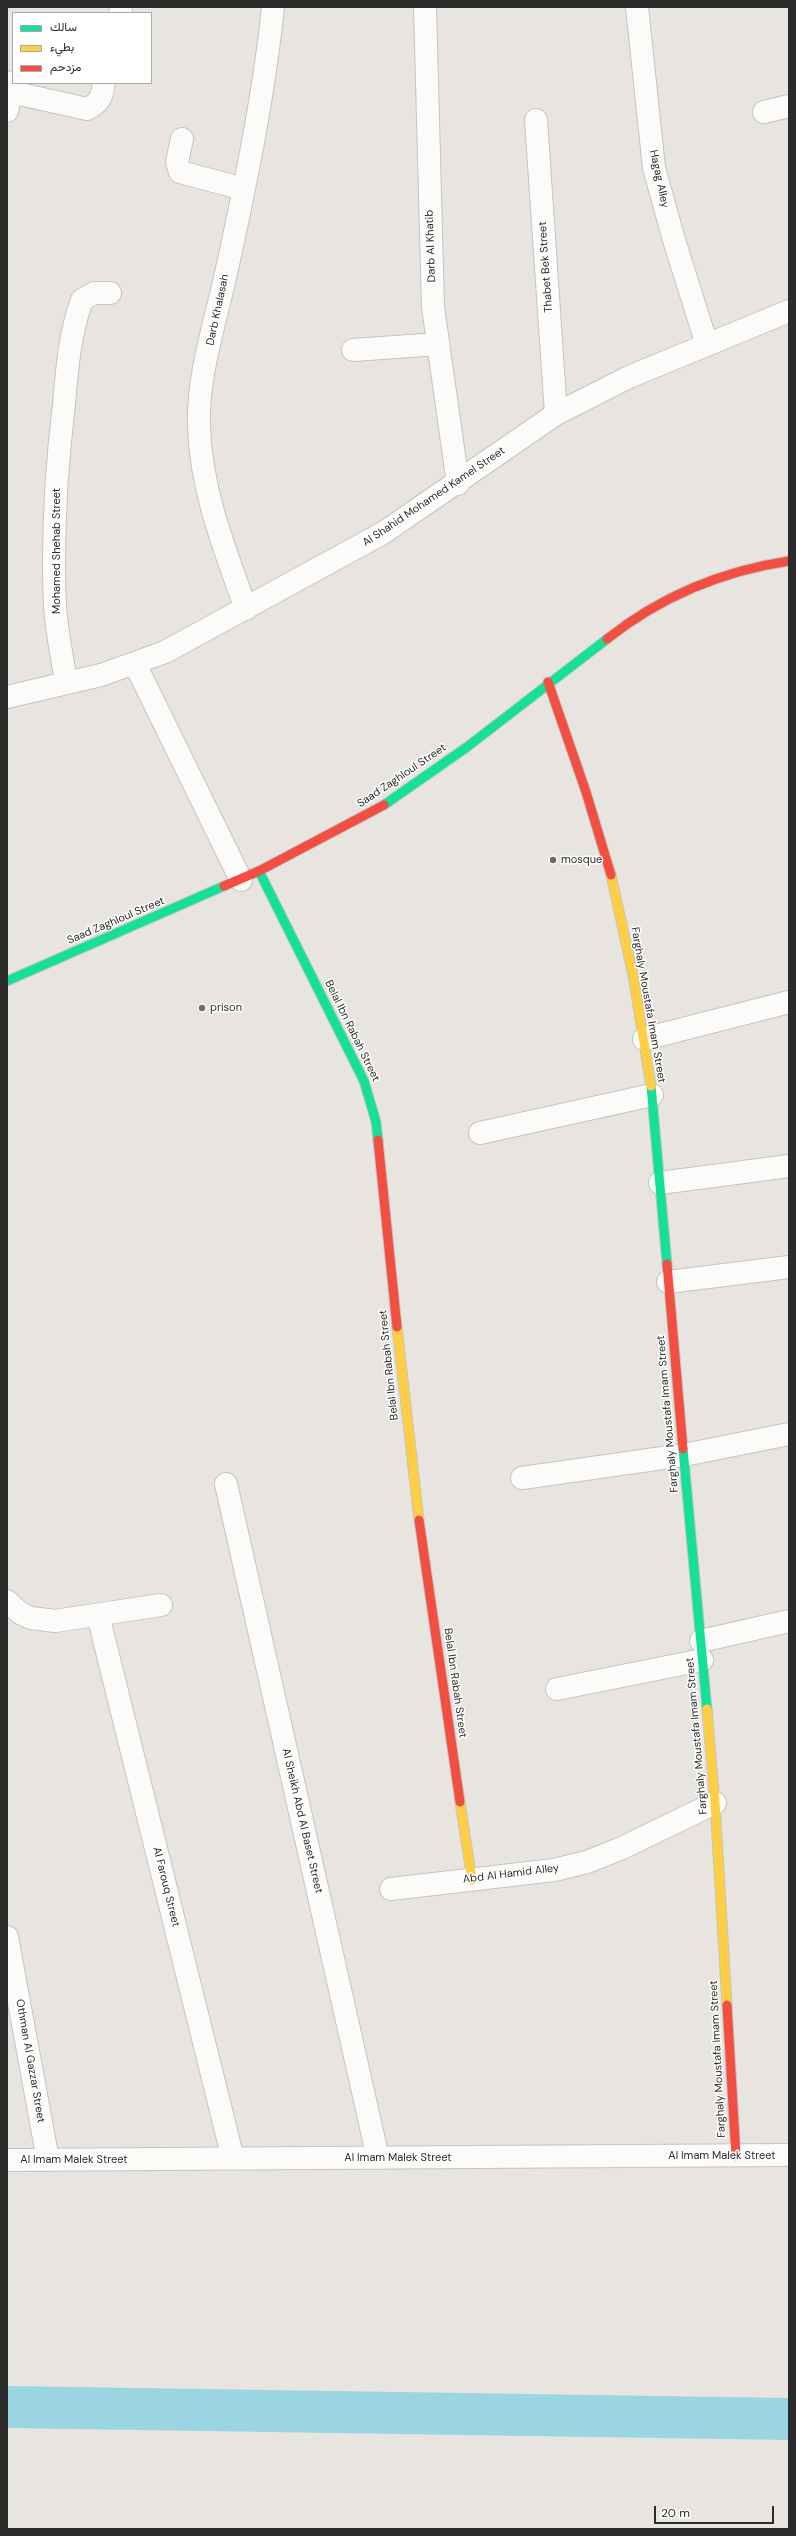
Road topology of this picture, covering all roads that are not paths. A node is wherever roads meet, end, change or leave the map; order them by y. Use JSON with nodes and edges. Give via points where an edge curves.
{"nodes":[{"id":1,"x":273,"y":7,"type":"edge"},
{"id":2,"x":425,"y":7,"type":"edge"},
{"id":3,"x":637,"y":7,"type":"edge"},
{"id":4,"x":104,"y":84,"type":"edge"},
{"id":5,"x":10,"y":95,"type":"edge"},
{"id":6,"x":789,"y":106,"type":"edge"},
{"id":7,"x":764,"y":112,"type":"dead end"},
{"id":8,"x":536,"y":120,"type":"dead end"},
{"id":9,"x":182,"y":139,"type":"dead end"},
{"id":10,"x":244,"y":189,"type":"junction"},
{"id":11,"x":110,"y":293,"type":"dead end"},
{"id":12,"x":789,"y":311,"type":"edge"},
{"id":13,"x":438,"y":344,"type":"junction"},
{"id":14,"x":708,"y":345,"type":"junction"},
{"id":15,"x":353,"y":350,"type":"dead end"},
{"id":16,"x":72,"y":387,"type":"dead end"},
{"id":17,"x":556,"y":414,"type":"junction"},
{"id":18,"x":458,"y":484,"type":"junction"},
{"id":19,"x":789,"y":561,"type":"edge"},
{"id":20,"x":246,"y":609,"type":"junction"},
{"id":21,"x":135,"y":664,"type":"junction"},
{"id":22,"x":66,"y":682,"type":"junction"},
{"id":23,"x":548,"y":682,"type":"junction"},
{"id":24,"x":7,"y":697,"type":"edge"},
{"id":25,"x":250,"y":876,"type":"junction"},
{"id":26,"x":7,"y":981,"type":"edge"},
{"id":27,"x":789,"y":1002,"type":"edge"},
{"id":28,"x":644,"y":1039,"type":"junction"},
{"id":29,"x":652,"y":1095,"type":"junction"},
{"id":30,"x":480,"y":1132,"type":"dead end"},
{"id":31,"x":789,"y":1166,"type":"edge"},
{"id":32,"x":660,"y":1182,"type":"junction"},
{"id":33,"x":789,"y":1267,"type":"edge"},
{"id":34,"x":668,"y":1282,"type":"junction"},
{"id":35,"x":789,"y":1434,"type":"edge"},
{"id":36,"x":684,"y":1455,"type":"junction"},
{"id":37,"x":522,"y":1478,"type":"dead end"},
{"id":38,"x":226,"y":1484,"type":"dead end"},
{"id":39,"x":7,"y":1602,"type":"edge"},
{"id":40,"x":161,"y":1605,"type":"dead end"},
{"id":41,"x":98,"y":1615,"type":"junction"},
{"id":42,"x":789,"y":1621,"type":"edge"},
{"id":43,"x":701,"y":1650,"type":"junction"},
{"id":44,"x":557,"y":1689,"type":"dead end"},
{"id":45,"x":715,"y":1803,"type":"junction"},
{"id":46,"x":472,"y":1880,"type":"junction"},
{"id":47,"x":391,"y":1889,"type":"dead end"},
{"id":48,"x":7,"y":1937,"type":"edge"},
{"id":49,"x":789,"y":2155,"type":"edge"},
{"id":50,"x":736,"y":2156,"type":"junction"},
{"id":51,"x":378,"y":2158,"type":"junction"},
{"id":52,"x":234,"y":2159,"type":"junction"},
{"id":53,"x":7,"y":2160,"type":"edge"},
{"id":54,"x":48,"y":2160,"type":"junction"}],
"edges":[{"from":1,"to":10,"type":"street","name":"Darb Khalasah","via":[[268,58]]},
{"from":2,"to":13,"type":"street","name":"Darb Al Khatib","via":[[431,266]]},
{"from":3,"to":14,"type":"street","name":"Hagag Alley","via":[[654,168]]},
{"from":4,"to":5,"type":"street","via":[[102,96],[96,104],[87,109]]},
{"from":6,"to":7,"type":"street"},
{"from":8,"to":17,"type":"street","name":"Thabet Bek Street"},
{"from":9,"to":10,"type":"street","via":[[177,162],[180,172]]},
{"from":10,"to":20,"type":"street","name":"Darb Khalasah","via":[[202,385],[199,427],[204,469],[217,529]]},
{"from":11,"to":22,"type":"street","name":"Mohamed Shehab Street","via":[[94,293],[82,300],[77,312],[58,450],[55,608]]},
{"from":12,"to":14,"type":"street","name":"Al Shahid Mohamed Kamel Street"},
{"from":13,"to":15,"type":"street"},
{"from":13,"to":18,"type":"street","name":"Darb Al Khatib"},
{"from":14,"to":17,"type":"street","name":"Al Shahid Mohamed Kamel Street","via":[[629,377]]},
{"from":16,"to":22,"type":"street","name":"Mohamed Shehab Street","via":[[63,474],[61,562]]},
{"from":17,"to":18,"type":"street","name":"Al Shahid Mohamed Kamel Street"},
{"from":18,"to":20,"type":"street","name":"Al Shahid Mohamed Kamel Street","via":[[383,533]]},
{"from":19,"to":23,"type":"street","name":"Saad Zaghloul Street","via":[[754,566],[690,588],[631,620]]},
{"from":20,"to":21,"type":"street","name":"Al Shahid Mohamed Kamel Street","via":[[165,652]]},
{"from":21,"to":22,"type":"street","name":"Al Shahid Mohamed Kamel Street","via":[[101,675]]},
{"from":21,"to":25,"type":"street"},
{"from":22,"to":24,"type":"street","name":"Al Shahid Mohamed Kamel Street"},
{"from":23,"to":25,"type":"street","name":"Saad Zaghloul Street","via":[[419,782],[368,815]]},
{"from":23,"to":28,"type":"street","name":"Farghaly Moustafa Imam Street","via":[[618,903]]},
{"from":25,"to":26,"type":"street","name":"Saad Zaghloul Street"},
{"from":25,"to":46,"type":"street","name":"Belal Ibn Rabah Street","via":[[364,1081],[376,1122],[415,1495]]},
{"from":27,"to":28,"type":"street"},
{"from":28,"to":29,"type":"street","name":"Farghaly Moustafa Imam Street"},
{"from":29,"to":30,"type":"street"},
{"from":29,"to":32,"type":"street","name":"Farghaly Moustafa Imam Street"},
{"from":31,"to":32,"type":"street"},
{"from":32,"to":34,"type":"street","name":"Farghaly Moustafa Imam Street"},
{"from":33,"to":34,"type":"street"},
{"from":34,"to":36,"type":"street","name":"Farghaly Moustafa Imam Street"},
{"from":35,"to":36,"type":"street"},
{"from":36,"to":37,"type":"street"},
{"from":36,"to":43,"type":"street","name":"Farghaly Moustafa Imam Street"},
{"from":38,"to":51,"type":"street","name":"Al Sheikh Abd Al Baset Street"},
{"from":39,"to":41,"type":"street","via":[[20,1613],[43,1621]]},
{"from":40,"to":41,"type":"street"},
{"from":41,"to":52,"type":"street","name":"Al Farouq Street"},
{"from":42,"to":43,"type":"street"},
{"from":43,"to":44,"type":"street"},
{"from":43,"to":45,"type":"street","name":"Farghaly Moustafa Imam Street"},
{"from":45,"to":46,"type":"street","name":"Abd Al Hamid Alley","via":[[587,1862],[554,1870]]},
{"from":45,"to":50,"type":"street","name":"Farghaly Moustafa Imam Street"},
{"from":46,"to":47,"type":"street","name":"Abd Al Hamid Alley"},
{"from":48,"to":54,"type":"street","name":"Othman Al Gazzar Street"},
{"from":49,"to":50,"type":"street","name":"Al Imam Malek Street"},
{"from":50,"to":51,"type":"street","name":"Al Imam Malek Street"},
{"from":51,"to":52,"type":"street","name":"Al Imam Malek Street"},
{"from":52,"to":54,"type":"street","name":"Al Imam Malek Street"},
{"from":53,"to":54,"type":"street","name":"Al Imam Malek Street"}]}
